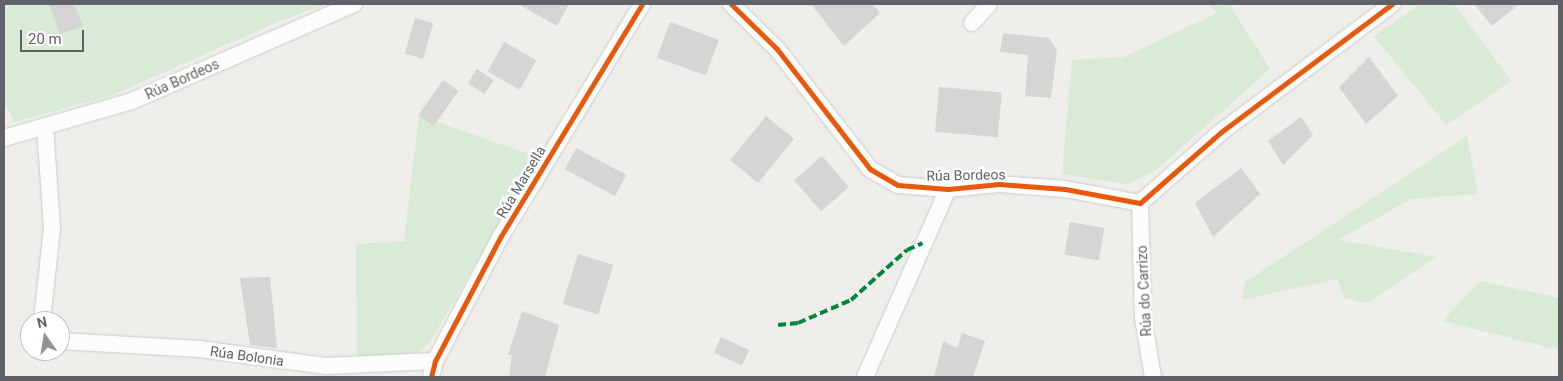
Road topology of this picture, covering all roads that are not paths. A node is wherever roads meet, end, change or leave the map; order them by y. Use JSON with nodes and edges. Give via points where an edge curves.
{"nodes":[{"id":1,"x":354,"y":4,"type":"edge"},
{"id":2,"x":642,"y":4,"type":"edge"},
{"id":3,"x":731,"y":4,"type":"edge"},
{"id":4,"x":989,"y":4,"type":"edge"},
{"id":5,"x":1392,"y":4,"type":"edge"},
{"id":6,"x":972,"y":23,"type":"dead end"},
{"id":7,"x":45,"y":126,"type":"junction"},
{"id":8,"x":4,"y":138,"type":"edge"},
{"id":9,"x":948,"y":190,"type":"junction"},
{"id":10,"x":1140,"y":203,"type":"junction"},
{"id":11,"x":43,"y":311,"type":"edge"},
{"id":12,"x":70,"y":342,"type":"edge"},
{"id":13,"x":435,"y":361,"type":"junction"},
{"id":14,"x":431,"y":377,"type":"edge"},
{"id":15,"x":865,"y":377,"type":"edge"},
{"id":16,"x":1153,"y":377,"type":"edge"}],
"edges":[{"from":1,"to":7,"type":"street","name":"Rúa Bordeos","via":[[132,101]]},
{"from":2,"to":13,"type":"street","name":"Rúa Marsella","via":[[501,236]]},
{"from":3,"to":9,"type":"street","name":"Rúa Bordeos","via":[[777,49],[870,169],[898,185]]},
{"from":4,"to":6,"type":"street"},
{"from":5,"to":10,"type":"street","via":[[1222,132]]},
{"from":7,"to":8,"type":"street","name":"Rúa Bordeos"},
{"from":7,"to":11,"type":"street","via":[[52,228]]},
{"from":9,"to":10,"type":"street","name":"Rúa Bordeos","via":[[999,184],[1065,189]]},
{"from":9,"to":15,"type":"street"},
{"from":10,"to":16,"type":"street","name":"Rúa do Carrizo","via":[[1143,318]]},
{"from":12,"to":13,"type":"street","name":"Rúa Bolonia","via":[[200,349],[325,366]]},
{"from":13,"to":14,"type":"street","name":"Rúa Marsella"}]}
